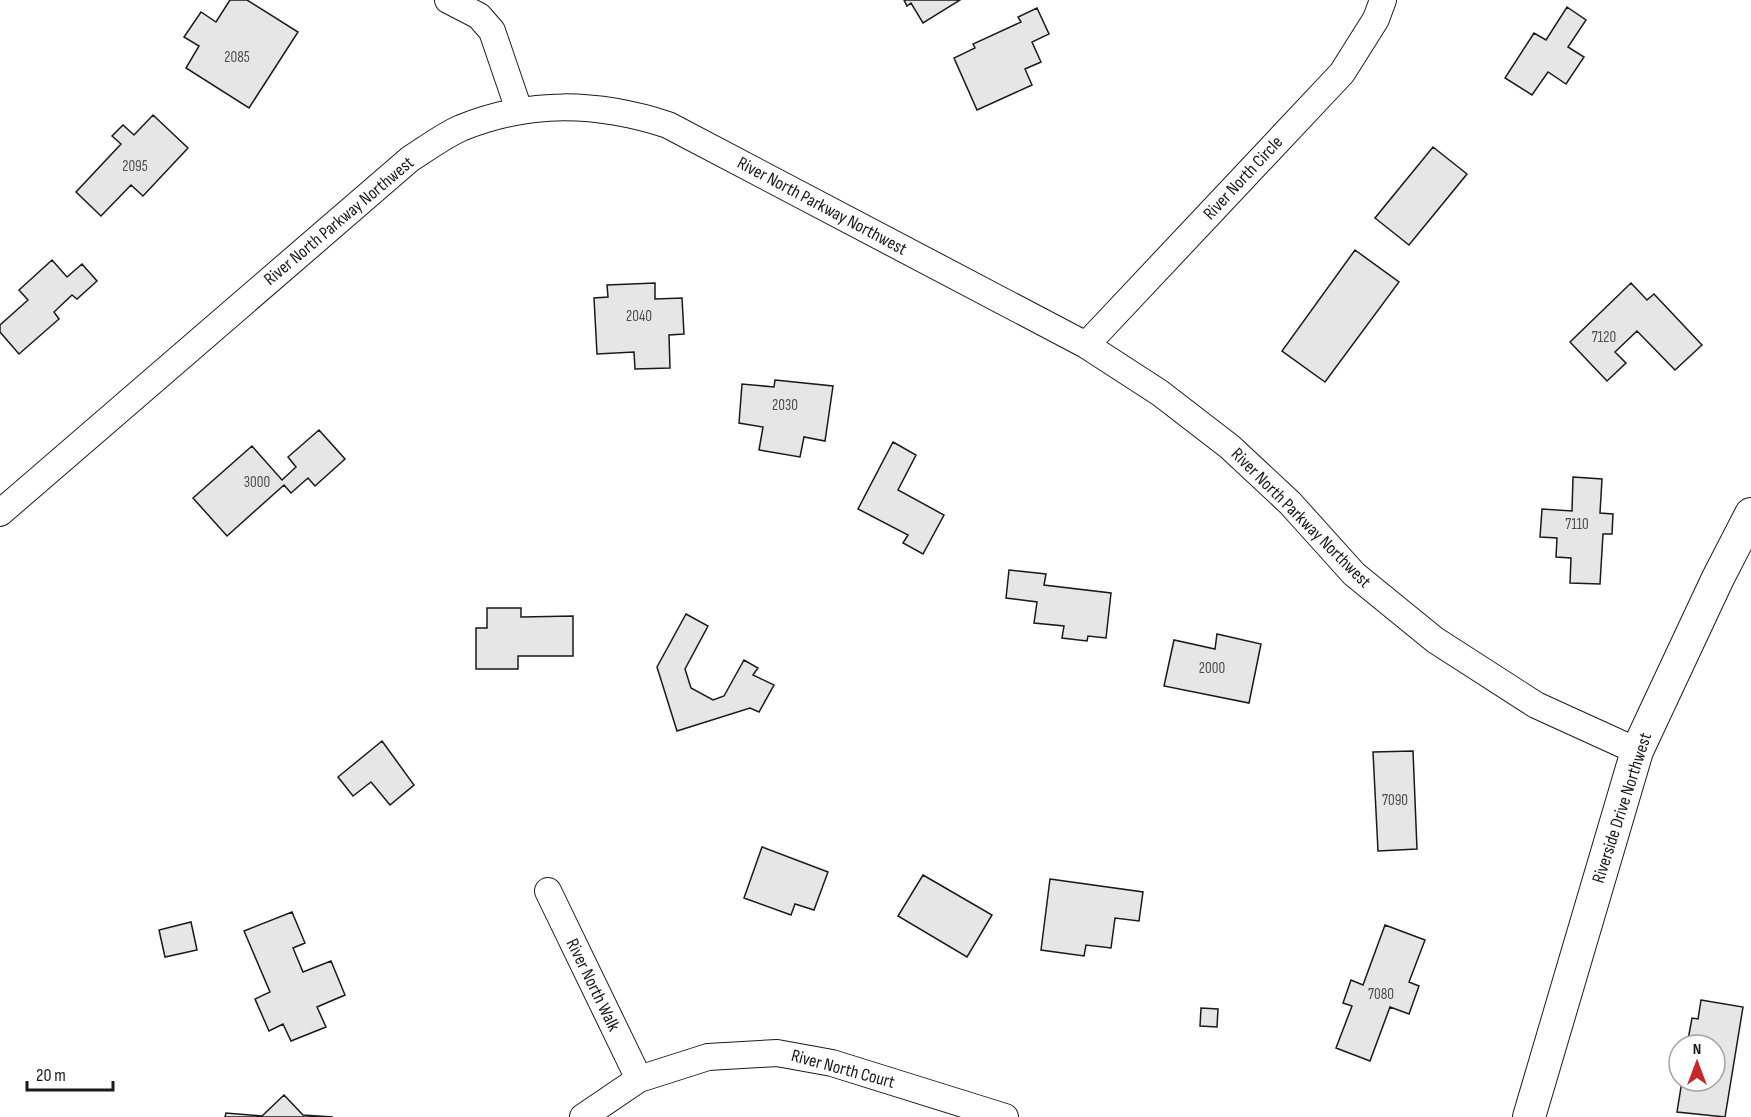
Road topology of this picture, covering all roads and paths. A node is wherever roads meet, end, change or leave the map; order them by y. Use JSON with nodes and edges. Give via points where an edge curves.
{"nodes":[{"id":1,"x":448,"y":0,"type":"edge"},
{"id":2,"x":1383,"y":0,"type":"edge"},
{"id":3,"x":484,"y":8,"type":"edge"},
{"id":4,"x":519,"y":110,"type":"junction"},
{"id":5,"x":1086,"y":345,"type":"junction"},
{"id":6,"x":0,"y":513,"type":"edge"},
{"id":7,"x":1751,"y":514,"type":"edge"},
{"id":8,"x":1637,"y":751,"type":"junction"},
{"id":9,"x":548,"y":891,"type":"dead end"},
{"id":10,"x":639,"y":1079,"type":"junction"},
{"id":11,"x":583,"y":1117,"type":"edge"},
{"id":12,"x":1005,"y":1117,"type":"edge"},
{"id":13,"x":1529,"y":1117,"type":"edge"}],
"edges":[{"from":1,"to":3,"type":"street"},
{"from":2,"to":5,"type":"street","name":"River North Circle","via":[[1376,19],[1342,73]]},
{"from":3,"to":4,"type":"street"},
{"from":4,"to":5,"type":"street","name":"River North Parkway Northwest","via":[[557,105],[593,107],[668,125]]},
{"from":4,"to":6,"type":"street","name":"River North Parkway Northwest","via":[[460,129],[410,159]]},
{"from":5,"to":8,"type":"street","name":"River North Parkway Northwest","via":[[1160,393],[1230,447],[1290,503],[1354,574],[1435,640],[1536,705]]},
{"from":7,"to":8,"type":"street","name":"Riverside Drive Northwest"},
{"from":8,"to":13,"type":"street","name":"Riverside Drive Northwest"},
{"from":9,"to":10,"type":"street","name":"River North Walk"},
{"from":10,"to":11,"type":"street","name":"River North Court"},
{"from":10,"to":12,"type":"street","name":"River North Court","via":[[708,1057],[777,1053],[832,1063]]}]}
